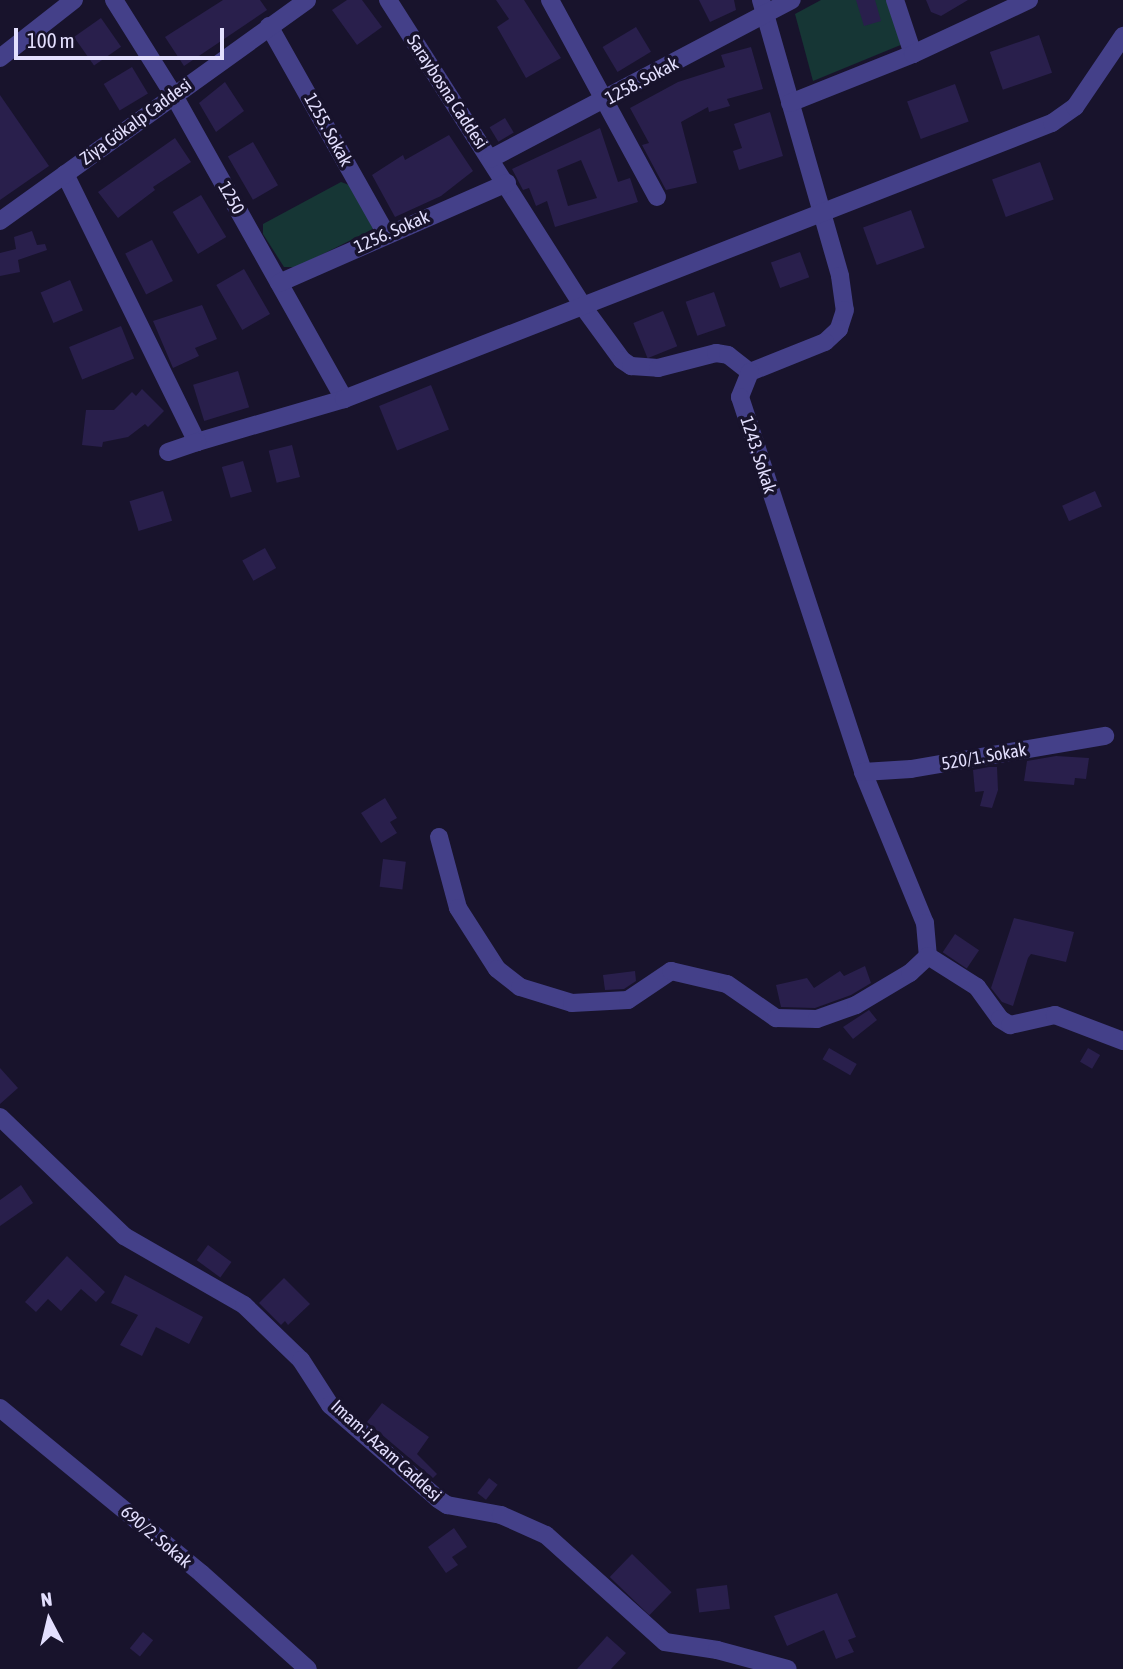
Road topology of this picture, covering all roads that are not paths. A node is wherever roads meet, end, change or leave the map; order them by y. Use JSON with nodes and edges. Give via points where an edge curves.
{"nodes":[{"id":1,"x":74,"y":0,"type":"edge"},
{"id":2,"x":114,"y":0,"type":"edge"},
{"id":3,"x":307,"y":0,"type":"edge"},
{"id":4,"x":388,"y":0,"type":"edge"},
{"id":5,"x":550,"y":0,"type":"edge"},
{"id":6,"x":792,"y":0,"type":"edge"},
{"id":7,"x":895,"y":0,"type":"edge"},
{"id":8,"x":1029,"y":0,"type":"edge"},
{"id":9,"x":764,"y":7,"type":"edge"},
{"id":10,"x":269,"y":26,"type":"junction"},
{"id":11,"x":1121,"y":45,"type":"edge"},
{"id":12,"x":913,"y":54,"type":"junction"},
{"id":13,"x":0,"y":58,"type":"edge"},
{"id":14,"x":173,"y":94,"type":"junction"},
{"id":15,"x":608,"y":100,"type":"junction"},
{"id":16,"x":790,"y":103,"type":"junction"},
{"id":17,"x":490,"y":159,"type":"junction"},
{"id":18,"x":65,"y":174,"type":"junction"},
{"id":19,"x":507,"y":183,"type":"junction"},
{"id":20,"x":657,"y":197,"type":"dead end"},
{"id":21,"x":821,"y":214,"type":"junction"},
{"id":22,"x":0,"y":221,"type":"edge"},
{"id":23,"x":386,"y":234,"type":"junction"},
{"id":24,"x":279,"y":283,"type":"junction"},
{"id":25,"x":584,"y":308,"type":"junction"},
{"id":26,"x":750,"y":372,"type":"junction"},
{"id":27,"x":344,"y":398,"type":"junction"},
{"id":28,"x":197,"y":442,"type":"junction"},
{"id":29,"x":168,"y":452,"type":"dead end"},
{"id":30,"x":1105,"y":736,"type":"dead end"},
{"id":31,"x":863,"y":772,"type":"junction"},
{"id":32,"x":439,"y":837,"type":"dead end"},
{"id":33,"x":928,"y":956,"type":"junction"},
{"id":34,"x":1123,"y":1041,"type":"edge"},
{"id":35,"x":0,"y":1117,"type":"edge"},
{"id":36,"x":0,"y":1408,"type":"edge"},
{"id":37,"x":308,"y":1669,"type":"edge"},
{"id":38,"x":788,"y":1669,"type":"edge"}],
"edges":[{"from":1,"to":13,"type":"street"},
{"from":2,"to":14,"type":"street","name":"1250"},
{"from":3,"to":10,"type":"street","name":"Ziya Gökalp Caddesi"},
{"from":4,"to":17,"type":"street","name":"Saraybosna Caddesi"},
{"from":5,"to":15,"type":"street"},
{"from":6,"to":9,"type":"street","name":"1258. Sokak"},
{"from":7,"to":12,"type":"street"},
{"from":8,"to":12,"type":"street"},
{"from":9,"to":15,"type":"street","name":"1258. Sokak"},
{"from":9,"to":16,"type":"street"},
{"from":10,"to":14,"type":"street","name":"Ziya Gökalp Caddesi"},
{"from":10,"to":23,"type":"street","name":"1255. Sokak"},
{"from":11,"to":21,"type":"street","via":[[1061,119]]},
{"from":12,"to":16,"type":"street"},
{"from":14,"to":18,"type":"street","name":"Ziya Gökalp Caddesi"},
{"from":14,"to":24,"type":"street","name":"1250"},
{"from":15,"to":17,"type":"street","name":"1258. Sokak"},
{"from":15,"to":20,"type":"street"},
{"from":16,"to":21,"type":"street"},
{"from":17,"to":19,"type":"street","name":"Saraybosna Caddesi"},
{"from":18,"to":22,"type":"street","name":"Ziya Gökalp Caddesi"},
{"from":18,"to":28,"type":"street"},
{"from":19,"to":23,"type":"street","name":"1256. Sokak"},
{"from":19,"to":25,"type":"street","name":"Saraybosna Caddesi"},
{"from":21,"to":25,"type":"street"},
{"from":21,"to":26,"type":"street","via":[[844,301],[839,328],[825,342]]},
{"from":23,"to":24,"type":"street","name":"1256. Sokak"},
{"from":24,"to":27,"type":"street","name":"1250"},
{"from":25,"to":26,"type":"street","name":"Saraybosna Caddesi","via":[[631,366],[671,367],[716,353],[728,355]]},
{"from":25,"to":27,"type":"street"},
{"from":26,"to":31,"type":"street","name":"1243. Sokak","via":[[741,388],[742,406]]},
{"from":27,"to":28,"type":"street"},
{"from":28,"to":29,"type":"street"},
{"from":30,"to":31,"type":"street","name":"520/1. Sokak","via":[[911,769]]},
{"from":31,"to":33,"type":"street","name":"1243. Sokak","via":[[925,923]]},
{"from":32,"to":33,"type":"street","via":[[458,908],[497,969],[520,987],[572,1003],[609,1004],[633,997],[671,971],[727,984],[776,1018],[805,1020],[843,1012],[910,973]]},
{"from":33,"to":34,"type":"street","via":[[977,987],[1000,1019],[1010,1024],[1055,1015]]},
{"from":35,"to":38,"type":"street","name":"Imam-i Azam Caddesi","via":[[124,1236],[244,1305],[301,1360],[331,1405],[438,1499],[447,1505],[501,1515],[546,1535],[665,1642]]},
{"from":36,"to":37,"type":"street","name":"690/2. Sokak"}]}
